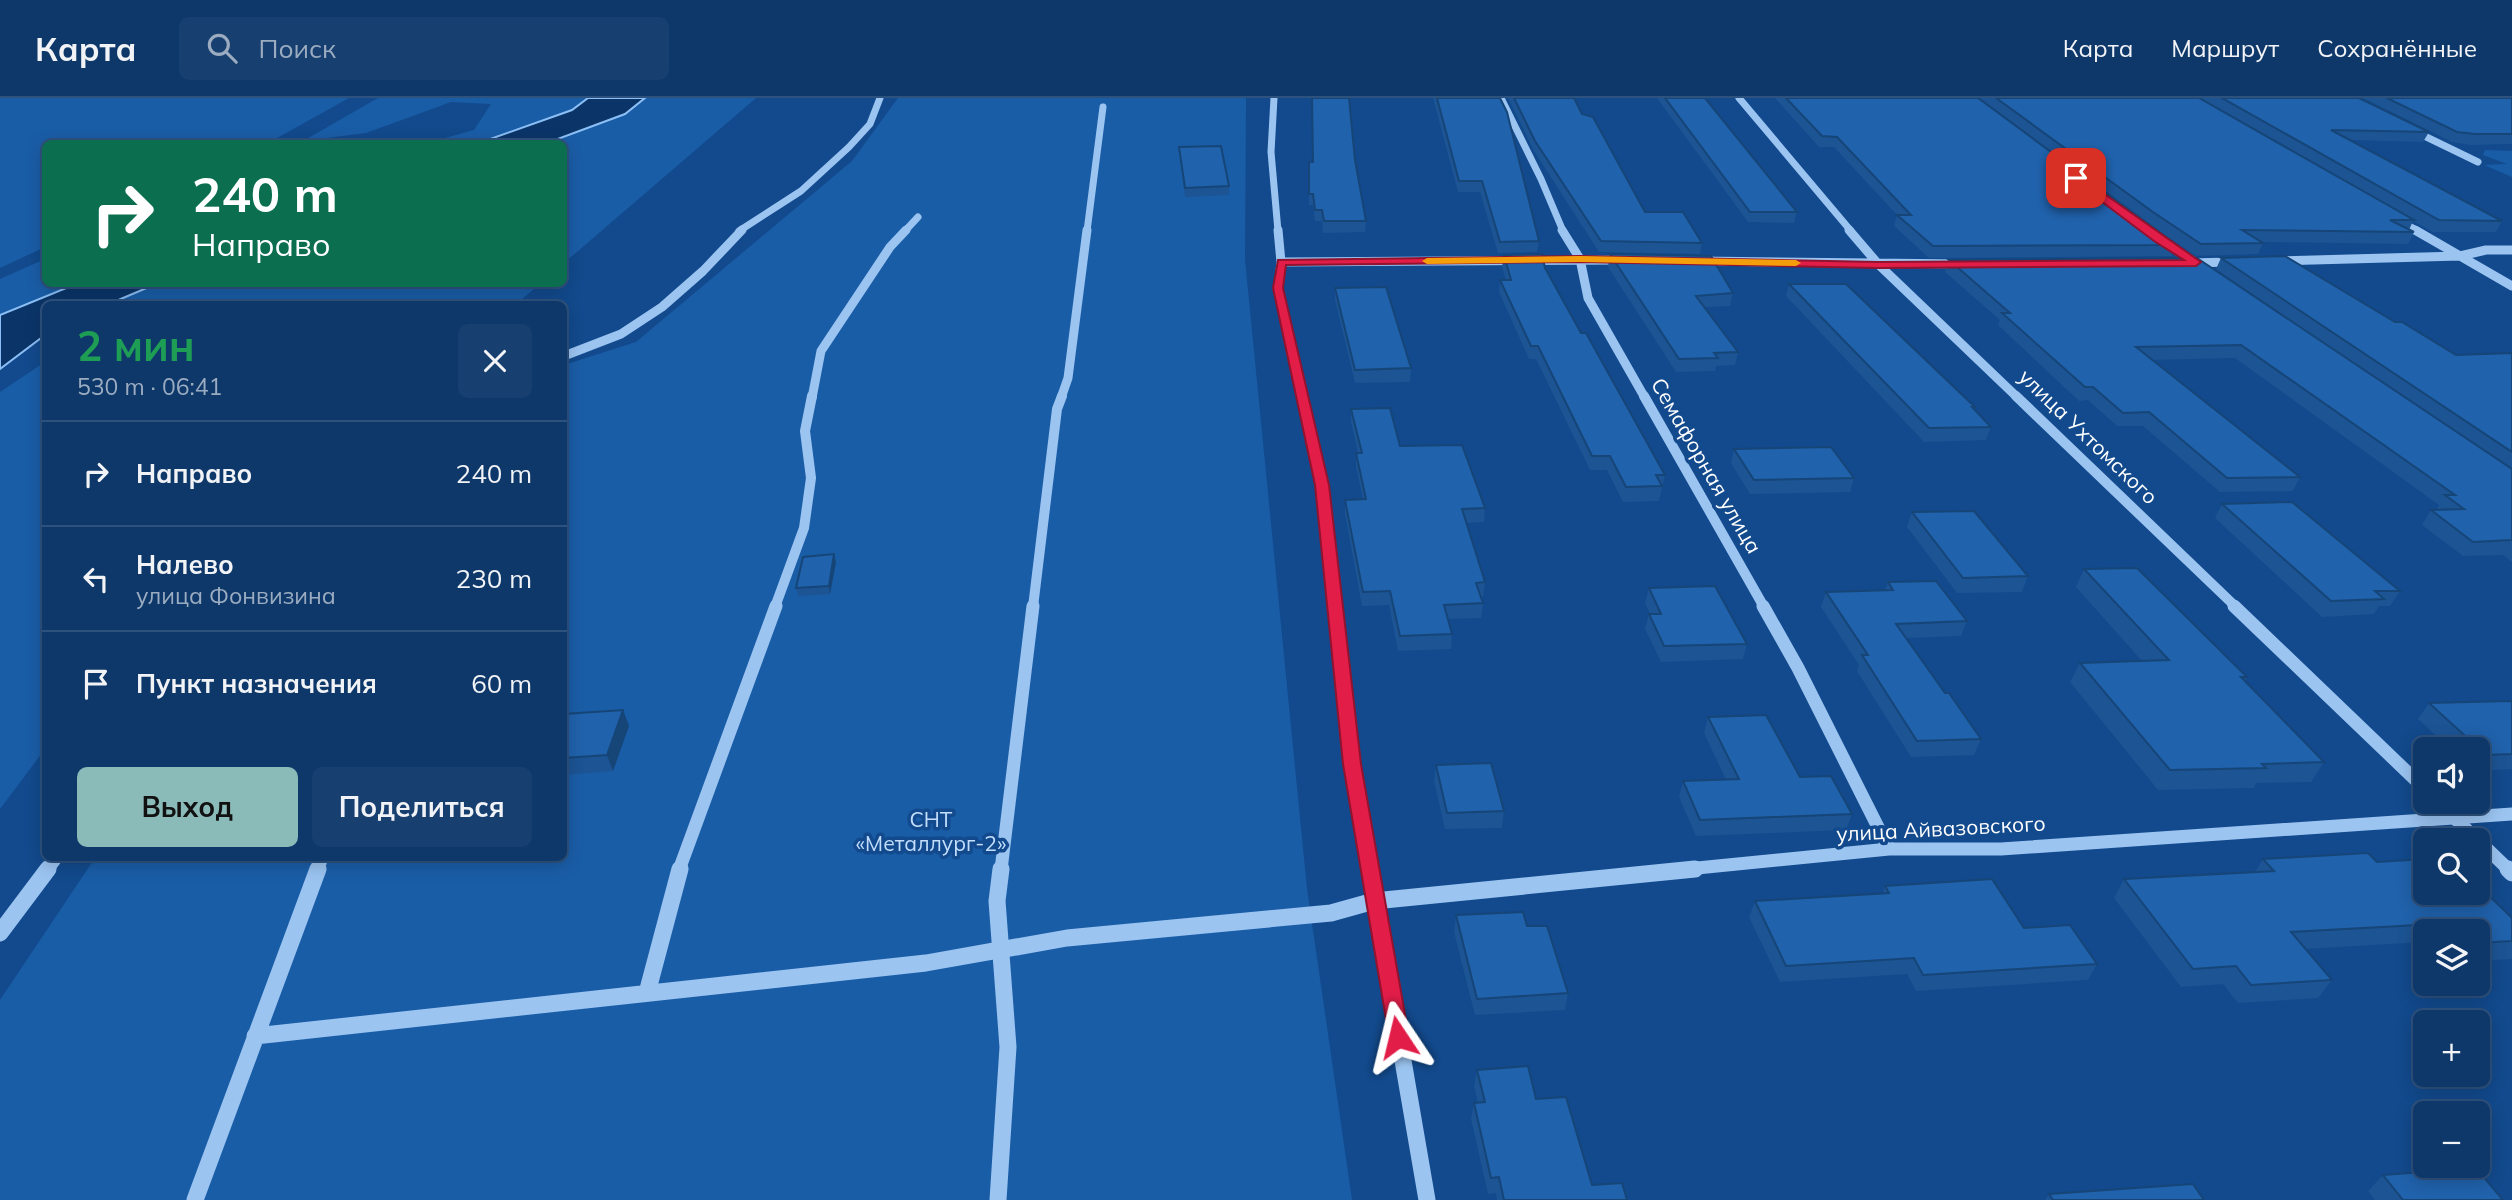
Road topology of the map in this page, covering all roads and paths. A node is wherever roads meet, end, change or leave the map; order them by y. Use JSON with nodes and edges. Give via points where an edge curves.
{"nodes":[{"id":1,"x":880,"y":98,"type":"edge"},
{"id":2,"x":1274,"y":98,"type":"edge"},
{"id":3,"x":1501,"y":98,"type":"edge"},
{"id":4,"x":1739,"y":98,"type":"edge"},
{"id":5,"x":1103,"y":107,"type":"dead end"},
{"id":6,"x":2408,"y":127,"type":"edge"},
{"id":7,"x":2478,"y":162,"type":"dead end"},
{"id":8,"x":2390,"y":215,"type":"edge"},
{"id":9,"x":918,"y":217,"type":"dead end"},
{"id":10,"x":2158,"y":239,"type":"edge"},
{"id":11,"x":2512,"y":250,"type":"edge"},
{"id":12,"x":2460,"y":256,"type":"junction"},
{"id":13,"x":1580,"y":259,"type":"junction"},
{"id":14,"x":1634,"y":260,"type":"edge"},
{"id":15,"x":1689,"y":261,"type":"edge"},
{"id":16,"x":2238,"y":261,"type":"edge"},
{"id":17,"x":2265,"y":261,"type":"edge"},
{"id":18,"x":1282,"y":262,"type":"junction"},
{"id":19,"x":2196,"y":262,"type":"junction"},
{"id":20,"x":2182,"y":263,"type":"edge"},
{"id":21,"x":1969,"y":264,"type":"edge"},
{"id":22,"x":1879,"y":265,"type":"junction"},
{"id":23,"x":2207,"y":270,"type":"edge"},
{"id":24,"x":2512,"y":286,"type":"edge"},
{"id":25,"x":567,"y":355,"type":"edge"},
{"id":26,"x":2413,"y":778,"type":"edge"},
{"id":27,"x":2450,"y":814,"type":"edge"},
{"id":28,"x":2512,"y":814,"type":"edge"},
{"id":29,"x":2455,"y":818,"type":"junction"},
{"id":30,"x":2465,"y":828,"type":"edge"},
{"id":31,"x":1889,"y":849,"type":"junction"},
{"id":32,"x":2490,"y":852,"type":"edge"},
{"id":33,"x":54,"y":861,"type":"edge"},
{"id":34,"x":321,"y":861,"type":"edge"},
{"id":35,"x":2512,"y":873,"type":"edge"},
{"id":36,"x":1374,"y":901,"type":"junction"},
{"id":37,"x":0,"y":933,"type":"edge"},
{"id":38,"x":1001,"y":950,"type":"junction"},
{"id":39,"x":647,"y":993,"type":"junction"},
{"id":40,"x":255,"y":1036,"type":"junction"},
{"id":41,"x":195,"y":1200,"type":"edge"},
{"id":42,"x":998,"y":1200,"type":"edge"},
{"id":43,"x":1427,"y":1200,"type":"edge"}],
"edges":[{"from":1,"to":25,"type":"street","via":[[870,124],[849,147],[801,191],[737,233],[662,307],[621,334]]},
{"from":2,"to":18,"type":"street","via":[[1271,152]]},
{"from":3,"to":13,"type":"street","name":"Семафорная улица","via":[[1565,237]]},
{"from":4,"to":22,"type":"street","name":"улица Ухтомского"},
{"from":5,"to":38,"type":"street","via":[[1068,378],[1057,409],[997,901]]},
{"from":6,"to":7,"type":"street"},
{"from":8,"to":12,"type":"street"},
{"from":9,"to":39,"type":"street","via":[[890,247],[821,351],[805,431],[811,478],[804,528],[672,890]]},
{"from":10,"to":19,"type":"street"},
{"from":11,"to":12,"type":"street"},
{"from":12,"to":17,"type":"street"},
{"from":12,"to":24,"type":"street"},
{"from":13,"to":14,"type":"street"},
{"from":13,"to":18,"type":"street"},
{"from":13,"to":31,"type":"street","name":"Семафорная улица","via":[[1588,298],[1798,668]]},
{"from":15,"to":22,"type":"street"},
{"from":16,"to":19,"type":"street"},
{"from":18,"to":36,"type":"street","via":[[1278,288],[1322,485],[1352,764]]},
{"from":19,"to":20,"type":"street"},
{"from":19,"to":23,"type":"street"},
{"from":21,"to":22,"type":"street"},
{"from":22,"to":26,"type":"street","name":"улица Ухтомского"},
{"from":27,"to":29,"type":"street"},
{"from":28,"to":29,"type":"street","name":"улица Айвазовского"},
{"from":29,"to":30,"type":"street"},
{"from":29,"to":31,"type":"street","name":"улица Айвазовского","via":[[2001,849]]},
{"from":31,"to":36,"type":"street","name":"улица Айвазовского"},
{"from":32,"to":35,"type":"street"},
{"from":33,"to":37,"type":"street"},
{"from":34,"to":40,"type":"street"},
{"from":36,"to":38,"type":"street","name":"улица Айвазовского","via":[[1331,913],[1068,938]]},
{"from":36,"to":43,"type":"street"},
{"from":38,"to":39,"type":"street","name":"улица Айвазовского","via":[[926,963]]},
{"from":38,"to":42,"type":"street","via":[[1008,1047]]},
{"from":39,"to":40,"type":"street","name":"улица Айвазовского"},
{"from":40,"to":41,"type":"street"}]}
